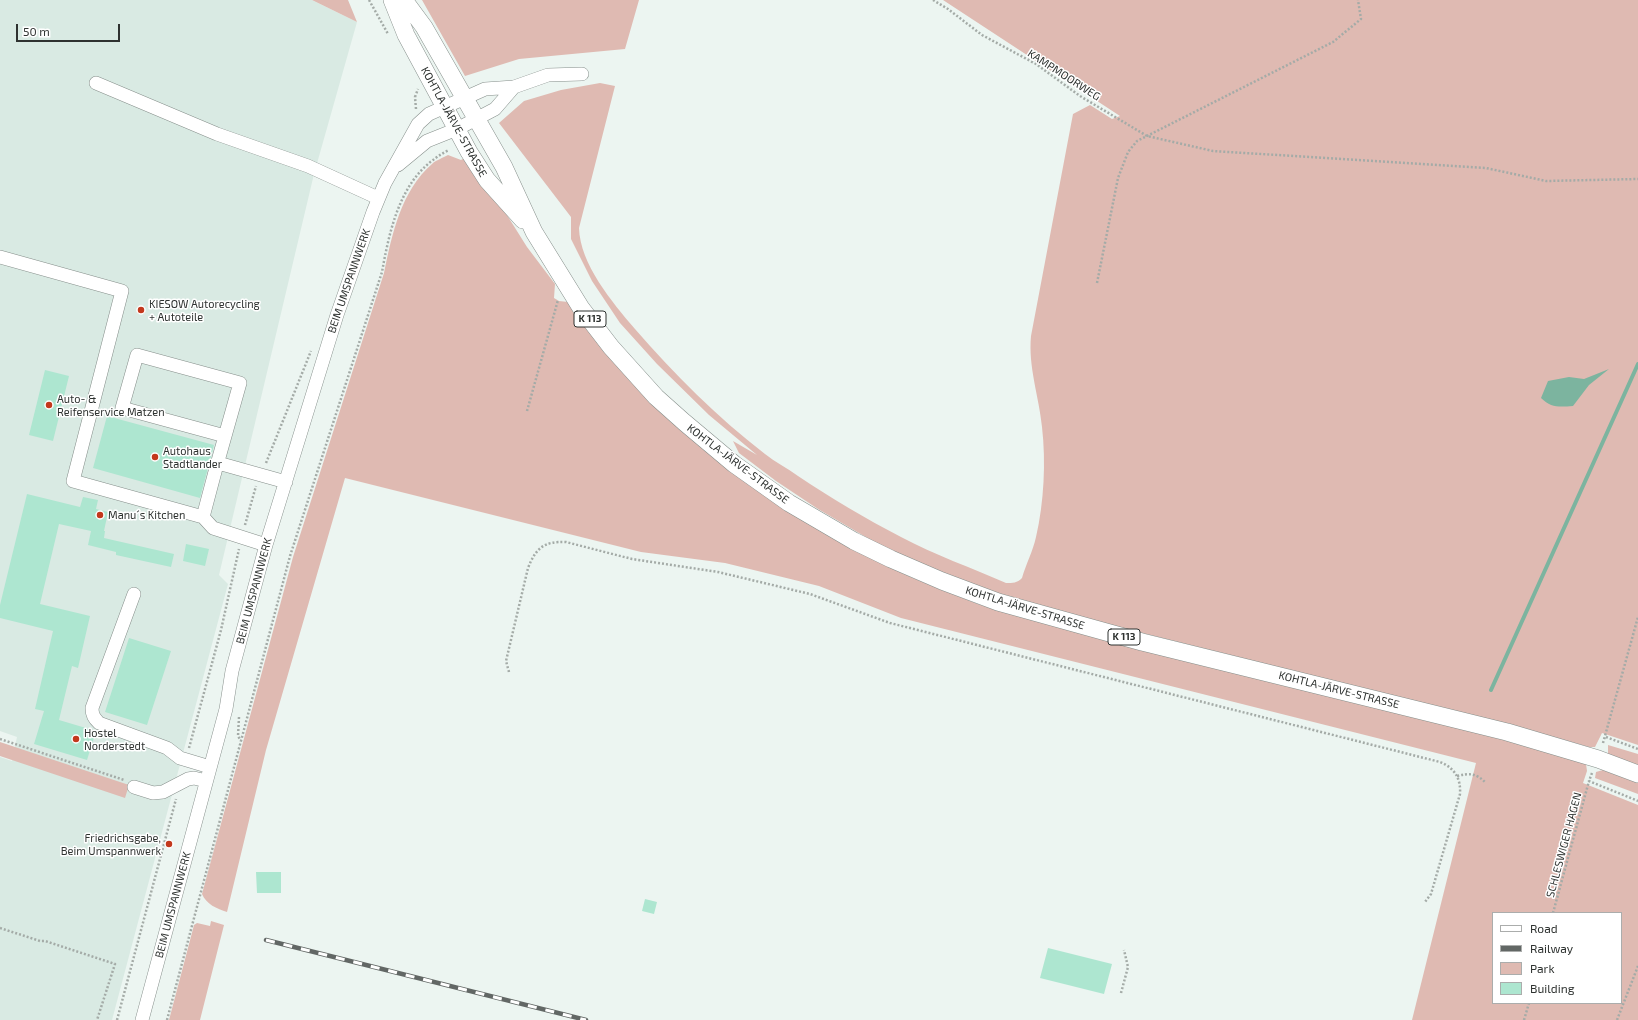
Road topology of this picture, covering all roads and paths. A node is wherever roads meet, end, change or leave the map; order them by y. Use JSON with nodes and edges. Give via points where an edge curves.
{"nodes":[{"id":1,"x":392,"y":0,"type":"edge"},
{"id":2,"x":404,"y":0,"type":"edge"},
{"id":3,"x":933,"y":0,"type":"edge"},
{"id":4,"x":1358,"y":0,"type":"edge"},
{"id":5,"x":582,"y":74,"type":"dead end"},
{"id":6,"x":96,"y":83,"type":"dead end"},
{"id":7,"x":514,"y":87,"type":"junction"},
{"id":8,"x":465,"y":98,"type":"junction"},
{"id":9,"x":445,"y":107,"type":"junction"},
{"id":10,"x":477,"y":119,"type":"junction"},
{"id":11,"x":457,"y":129,"type":"junction"},
{"id":12,"x":1147,"y":136,"type":"junction"},
{"id":13,"x":448,"y":150,"type":"dead end"},
{"id":14,"x":392,"y":170,"type":"junction"},
{"id":15,"x":1638,"y":179,"type":"edge"},
{"id":16,"x":378,"y":198,"type":"junction"},
{"id":17,"x":534,"y":232,"type":"junction"},
{"id":18,"x":0,"y":257,"type":"edge"},
{"id":19,"x":563,"y":280,"type":"junction"},
{"id":20,"x":1097,"y":283,"type":"dead end"},
{"id":21,"x":527,"y":412,"type":"dead end"},
{"id":22,"x":225,"y":436,"type":"junction"},
{"id":23,"x":218,"y":463,"type":"junction"},
{"id":24,"x":286,"y":482,"type":"junction"},
{"id":25,"x":203,"y":517,"type":"junction"},
{"id":26,"x":266,"y":545,"type":"junction"},
{"id":27,"x":134,"y":594,"type":"dead end"},
{"id":28,"x":1638,"y":617,"type":"edge"},
{"id":29,"x":1637,"y":626,"type":"edge"},
{"id":30,"x":509,"y":672,"type":"dead end"},
{"id":31,"x":239,"y":712,"type":"dead end"},
{"id":32,"x":1606,"y":737,"type":"junction"},
{"id":33,"x":0,"y":739,"type":"edge"},
{"id":34,"x":241,"y":741,"type":"junction"},
{"id":35,"x":1603,"y":744,"type":"dead end"},
{"id":36,"x":1638,"y":749,"type":"edge"},
{"id":37,"x":210,"y":767,"type":"junction"},
{"id":38,"x":1592,"y":773,"type":"dead end"},
{"id":39,"x":1638,"y":774,"type":"edge"},
{"id":40,"x":1457,"y":776,"type":"junction"},
{"id":41,"x":206,"y":781,"type":"junction"},
{"id":42,"x":1589,"y":781,"type":"junction"},
{"id":43,"x":1486,"y":783,"type":"dead end"},
{"id":44,"x":134,"y":787,"type":"joint"},
{"id":45,"x":1638,"y":801,"type":"edge"},
{"id":46,"x":1425,"y":902,"type":"dead end"},
{"id":47,"x":1553,"y":912,"type":"edge"},
{"id":48,"x":0,"y":928,"type":"edge"},
{"id":49,"x":1124,"y":950,"type":"dead end"},
{"id":50,"x":1638,"y":966,"type":"edge"},
{"id":51,"x":1121,"y":993,"type":"dead end"},
{"id":52,"x":1528,"y":1004,"type":"edge"},
{"id":53,"x":97,"y":1020,"type":"edge"},
{"id":54,"x":142,"y":1020,"type":"edge"},
{"id":55,"x":167,"y":1020,"type":"edge"},
{"id":56,"x":1524,"y":1020,"type":"edge"},
{"id":57,"x":1617,"y":1020,"type":"edge"}],
"edges":[{"from":1,"to":9,"type":"main road","name":"KOHTLA-JÄRVE-STRASSE","number":"K 113","via":[[406,35]]},
{"from":2,"to":8,"type":"main road","name":"KOHTLA-JÄRVE-STRASSE","number":"K 113","via":[[424,27]]},
{"from":3,"to":12,"type":"path","name":"KAMPMOORWEG","via":[[982,35],[1036,64],[1080,96]]},
{"from":4,"to":12,"type":"path","via":[[1361,19],[1333,42]]},
{"from":5,"to":7,"type":"street","name":"BEIM UMSPANNWERK","via":[[548,75]]},
{"from":6,"to":16,"type":"street","via":[[217,134],[308,166]]},
{"from":7,"to":8,"type":"street","name":"BEIM UMSPANNWERK","via":[[485,89]]},
{"from":7,"to":10,"type":"street","name":"BEIM UMSPANNWERK","via":[[495,109]]},
{"from":8,"to":9,"type":"street","name":"BEIM UMSPANNWERK"},
{"from":8,"to":10,"type":"main road","name":"KOHTLA-JÄRVE-STRASSE","number":"K 113"},
{"from":9,"to":11,"type":"main road","name":"KOHTLA-JÄRVE-STRASSE","number":"K 113"},
{"from":9,"to":14,"type":"street","name":"BEIM UMSPANNWERK","via":[[430,114],[418,124]]},
{"from":10,"to":11,"type":"street","name":"BEIM UMSPANNWERK"},
{"from":10,"to":17,"type":"main road","name":"KOHTLA-JÄRVE-STRASSE","number":"K 113","via":[[504,167]]},
{"from":11,"to":14,"type":"street","name":"BEIM UMSPANNWERK","via":[[427,142]]},
{"from":11,"to":17,"type":"main road","name":"KOHTLA-JÄRVE-STRASSE","number":"K 113","via":[[487,180]]},
{"from":12,"to":15,"type":"path","name":"KAMPMOORWEG","via":[[1213,151],[1486,168],[1546,181]]},
{"from":12,"to":20,"type":"path","via":[[1137,141],[1128,152],[1118,178]]},
{"from":13,"to":34,"type":"path","via":[[432,160],[420,172],[409,188],[392,225],[382,272],[290,556]]},
{"from":14,"to":16,"type":"street","name":"BEIM UMSPANNWERK"},
{"from":16,"to":24,"type":"street","name":"BEIM UMSPANNWERK","via":[[337,315]]},
{"from":17,"to":19,"type":"main road","name":"KOHTLA-JÄRVE-STRASSE","number":"K 113"},
{"from":18,"to":25,"type":"street","via":[[122,291],[73,481]]},
{"from":19,"to":21,"type":"path"},
{"from":19,"to":39,"type":"main road","name":"KOHTLA-JÄRVE-STRASSE","number":"K 113","via":[[611,346],[656,397],[689,427],[734,464],[789,503],[854,541],[891,559],[1006,604],[1142,642],[1507,732],[1598,759]]},
{"from":22,"to":22,"type":"street","via":[[240,383],[137,355],[122,408]]},
{"from":22,"to":23,"type":"street"},
{"from":23,"to":24,"type":"street"},
{"from":23,"to":25,"type":"street"},
{"from":24,"to":26,"type":"street","name":"BEIM UMSPANNWERK"},
{"from":25,"to":26,"type":"street","via":[[213,528]]},
{"from":26,"to":37,"type":"street","name":"BEIM UMSPANNWERK","via":[[232,670],[226,708]]},
{"from":27,"to":37,"type":"street","via":[[92,708],[94,719],[168,748],[180,758]]},
{"from":28,"to":29,"type":"path"},
{"from":29,"to":32,"type":"path"},
{"from":30,"to":40,"type":"path","via":[[506,661],[532,557],[546,544],[566,542],[632,559],[718,572],[810,594],[890,624],[1440,762],[1454,770]]},
{"from":31,"to":34,"type":"path","via":[[238,736]]},
{"from":32,"to":35,"type":"path"},
{"from":32,"to":36,"type":"path"},
{"from":33,"to":44,"type":"path","via":[[129,782]]},
{"from":34,"to":55,"type":"path"},
{"from":37,"to":41,"type":"street","name":"BEIM UMSPANNWERK"},
{"from":38,"to":42,"type":"path","name":"SCHLESWIGER HAGEN"},
{"from":40,"to":43,"type":"path","via":[[1473,774]]},
{"from":40,"to":46,"type":"path","via":[[1460,794],[1431,894]]},
{"from":41,"to":44,"type":"street","via":[[188,779],[163,792],[153,793]]},
{"from":41,"to":54,"type":"street","name":"BEIM UMSPANNWERK"},
{"from":42,"to":45,"type":"path"},
{"from":42,"to":47,"type":"path","name":"SCHLESWIGER HAGEN"},
{"from":48,"to":53,"type":"path","via":[[115,964]]},
{"from":49,"to":51,"type":"path","via":[[1128,967]]},
{"from":50,"to":57,"type":"path"},
{"from":52,"to":56,"type":"path"}]}
